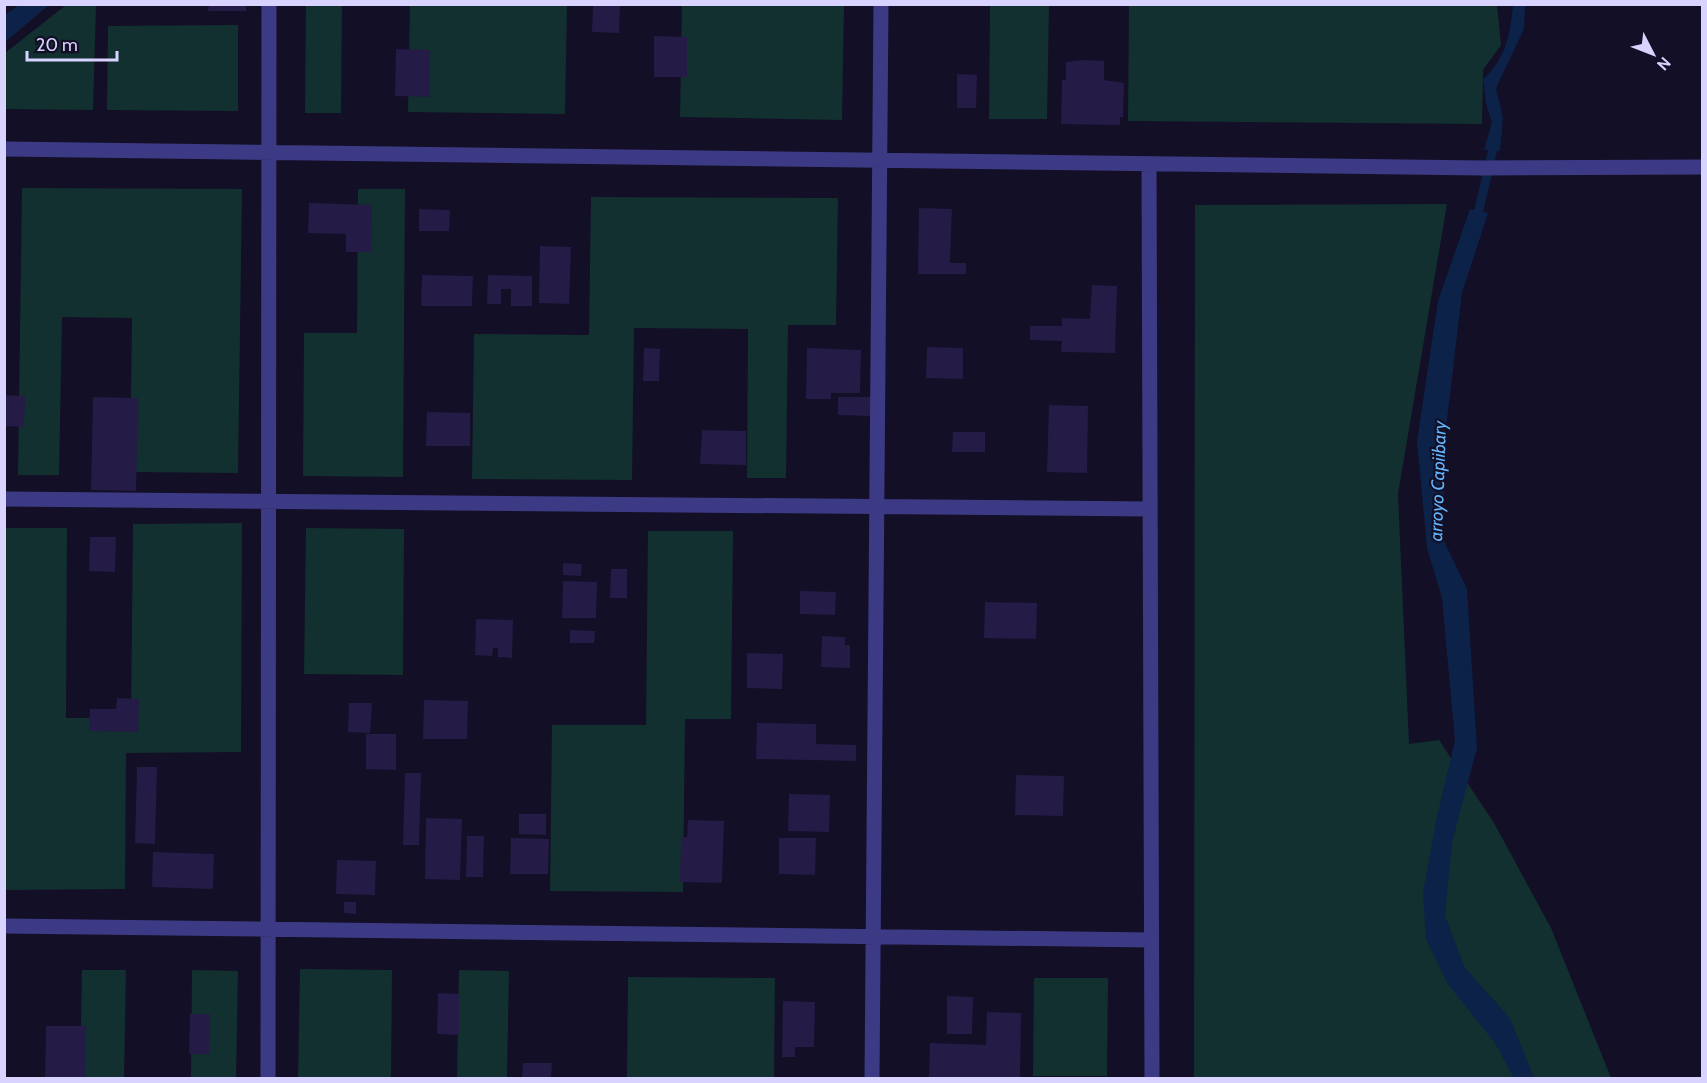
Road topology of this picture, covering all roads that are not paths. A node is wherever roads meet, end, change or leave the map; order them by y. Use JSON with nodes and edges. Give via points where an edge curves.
{"nodes":[{"id":1,"x":269,"y":4,"type":"edge"},
{"id":2,"x":881,"y":4,"type":"edge"},
{"id":3,"x":4,"y":149,"type":"edge"},
{"id":4,"x":268,"y":152,"type":"junction"},
{"id":5,"x":880,"y":160,"type":"junction"},
{"id":6,"x":1149,"y":164,"type":"junction"},
{"id":7,"x":1702,"y":167,"type":"edge"},
{"id":8,"x":4,"y":499,"type":"edge"},
{"id":9,"x":268,"y":501,"type":"junction"},
{"id":10,"x":876,"y":507,"type":"junction"},
{"id":11,"x":1150,"y":509,"type":"junction"},
{"id":12,"x":4,"y":926,"type":"edge"},
{"id":13,"x":268,"y":930,"type":"junction"},
{"id":14,"x":873,"y":937,"type":"junction"},
{"id":15,"x":1151,"y":940,"type":"junction"},
{"id":16,"x":267,"y":1078,"type":"edge"},
{"id":17,"x":872,"y":1078,"type":"edge"},
{"id":18,"x":1152,"y":1078,"type":"edge"}],
"edges":[{"from":1,"to":4,"type":"street"},
{"from":2,"to":5,"type":"street"},
{"from":3,"to":4,"type":"street"},
{"from":4,"to":5,"type":"street"},
{"from":4,"to":9,"type":"street"},
{"from":5,"to":6,"type":"street"},
{"from":5,"to":10,"type":"street"},
{"from":6,"to":7,"type":"street"},
{"from":6,"to":11,"type":"street"},
{"from":8,"to":9,"type":"street"},
{"from":9,"to":10,"type":"street"},
{"from":9,"to":13,"type":"street"},
{"from":10,"to":11,"type":"street"},
{"from":10,"to":14,"type":"street"},
{"from":11,"to":15,"type":"street"},
{"from":12,"to":13,"type":"street"},
{"from":13,"to":14,"type":"street"},
{"from":13,"to":16,"type":"street"},
{"from":14,"to":15,"type":"street"},
{"from":14,"to":17,"type":"street"},
{"from":15,"to":18,"type":"street"}]}
